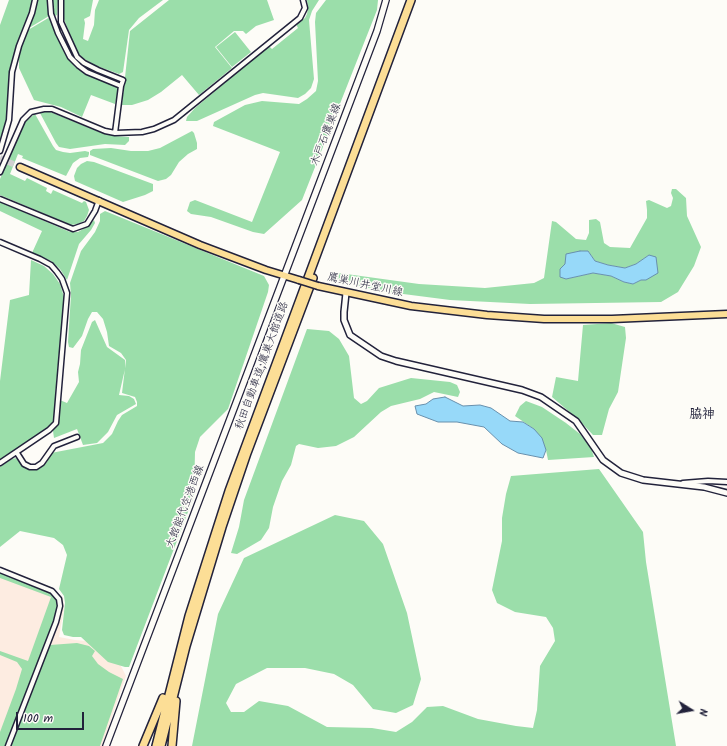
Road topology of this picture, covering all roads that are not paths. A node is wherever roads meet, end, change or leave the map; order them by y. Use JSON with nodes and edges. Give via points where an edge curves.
{"nodes":[{"id":1,"x":35,"y":0,"type":"edge"},
{"id":2,"x":50,"y":0,"type":"edge"},
{"id":3,"x":60,"y":0,"type":"edge"},
{"id":4,"x":303,"y":0,"type":"edge"},
{"id":5,"x":386,"y":0,"type":"edge"},
{"id":6,"x":411,"y":0,"type":"edge"},
{"id":7,"x":416,"y":0,"type":"edge"},
{"id":8,"x":121,"y":86,"type":"junction"},
{"id":9,"x":115,"y":133,"type":"junction"},
{"id":10,"x":0,"y":151,"type":"edge"},
{"id":11,"x":20,"y":167,"type":"tunnel mouth"},
{"id":12,"x":0,"y":172,"type":"edge"},
{"id":13,"x":0,"y":199,"type":"edge"},
{"id":14,"x":99,"y":200,"type":"junction"},
{"id":15,"x":0,"y":242,"type":"edge"},
{"id":16,"x":284,"y":276,"type":"junction"},
{"id":17,"x":346,"y":293,"type":"junction"},
{"id":18,"x":727,"y":314,"type":"edge"},
{"id":19,"x":77,"y":436,"type":"dead end"},
{"id":20,"x":17,"y":453,"type":"junction"},
{"id":21,"x":0,"y":463,"type":"edge"},
{"id":22,"x":727,"y":482,"type":"edge"},
{"id":23,"x":674,"y":483,"type":"junction"},
{"id":24,"x":727,"y":493,"type":"edge"},
{"id":25,"x":0,"y":570,"type":"edge"},
{"id":26,"x":192,"y":615,"type":"junction"},
{"id":27,"x":8,"y":746,"type":"edge"},
{"id":28,"x":106,"y":746,"type":"edge"},
{"id":29,"x":143,"y":746,"type":"edge"},
{"id":30,"x":156,"y":746,"type":"edge"},
{"id":31,"x":161,"y":746,"type":"edge"},
{"id":32,"x":172,"y":746,"type":"edge"}],
"edges":[{"from":1,"to":10,"type":"street","via":[[12,72],[9,120]]},
{"from":2,"to":8,"type":"street","via":[[58,34],[70,57],[87,72]]},
{"from":3,"to":8,"type":"street","via":[[60,22],[77,56],[84,63],[123,80]]},
{"from":4,"to":9,"type":"street","via":[[305,8],[300,18],[174,120],[142,132]]},
{"from":5,"to":16,"type":"main road","name":"木戸石鷹巣線","via":[[377,31]]},
{"from":6,"to":26,"type":"highway","name":"秋田自動車道;鷹巣大館道路","via":[[242,453]]},
{"from":7,"to":26,"type":"highway","name":"秋田自動車道;鷹巣大館道路","via":[[247,454]]},
{"from":8,"to":9,"type":"street"},
{"from":9,"to":12,"type":"street","via":[[52,109],[31,112],[23,120]]},
{"from":11,"to":14,"type":"main road","name":"鷹巣川井堂川線"},
{"from":13,"to":14,"type":"street","via":[[73,229],[87,224]]},
{"from":14,"to":16,"type":"main road","name":"鷹巣川井堂川線","via":[[200,245]]},
{"from":15,"to":20,"type":"street","via":[[51,265],[62,279],[67,293],[56,423]]},
{"from":16,"to":17,"type":"main road","name":"鷹巣川井堂川線","bridge":true},
{"from":16,"to":28,"type":"main road","name":"大館能代空港西線"},
{"from":17,"to":18,"type":"main road","name":"鷹巣川井堂川線","via":[[439,310],[544,319]]},
{"from":17,"to":23,"type":"street","via":[[344,320],[350,335],[381,356],[522,390],[541,397],[576,421],[603,460],[621,473],[643,480]]},
{"from":19,"to":20,"type":"street","via":[[54,446],[42,464],[36,466],[24,464]]},
{"from":20,"to":21,"type":"street"},
{"from":22,"to":23,"type":"street"},
{"from":23,"to":24,"type":"street"},
{"from":25,"to":27,"type":"street","via":[[52,591],[59,599],[60,606]]},
{"from":26,"to":29,"type":"highway","via":[[166,691]]},
{"from":26,"to":30,"type":"highway","name":"秋田自動車道;鷹巣大館道路"},
{"from":26,"to":31,"type":"highway","name":"秋田自動車道;鷹巣大館道路"},
{"from":26,"to":32,"type":"highway","via":[[176,705]]}]}
